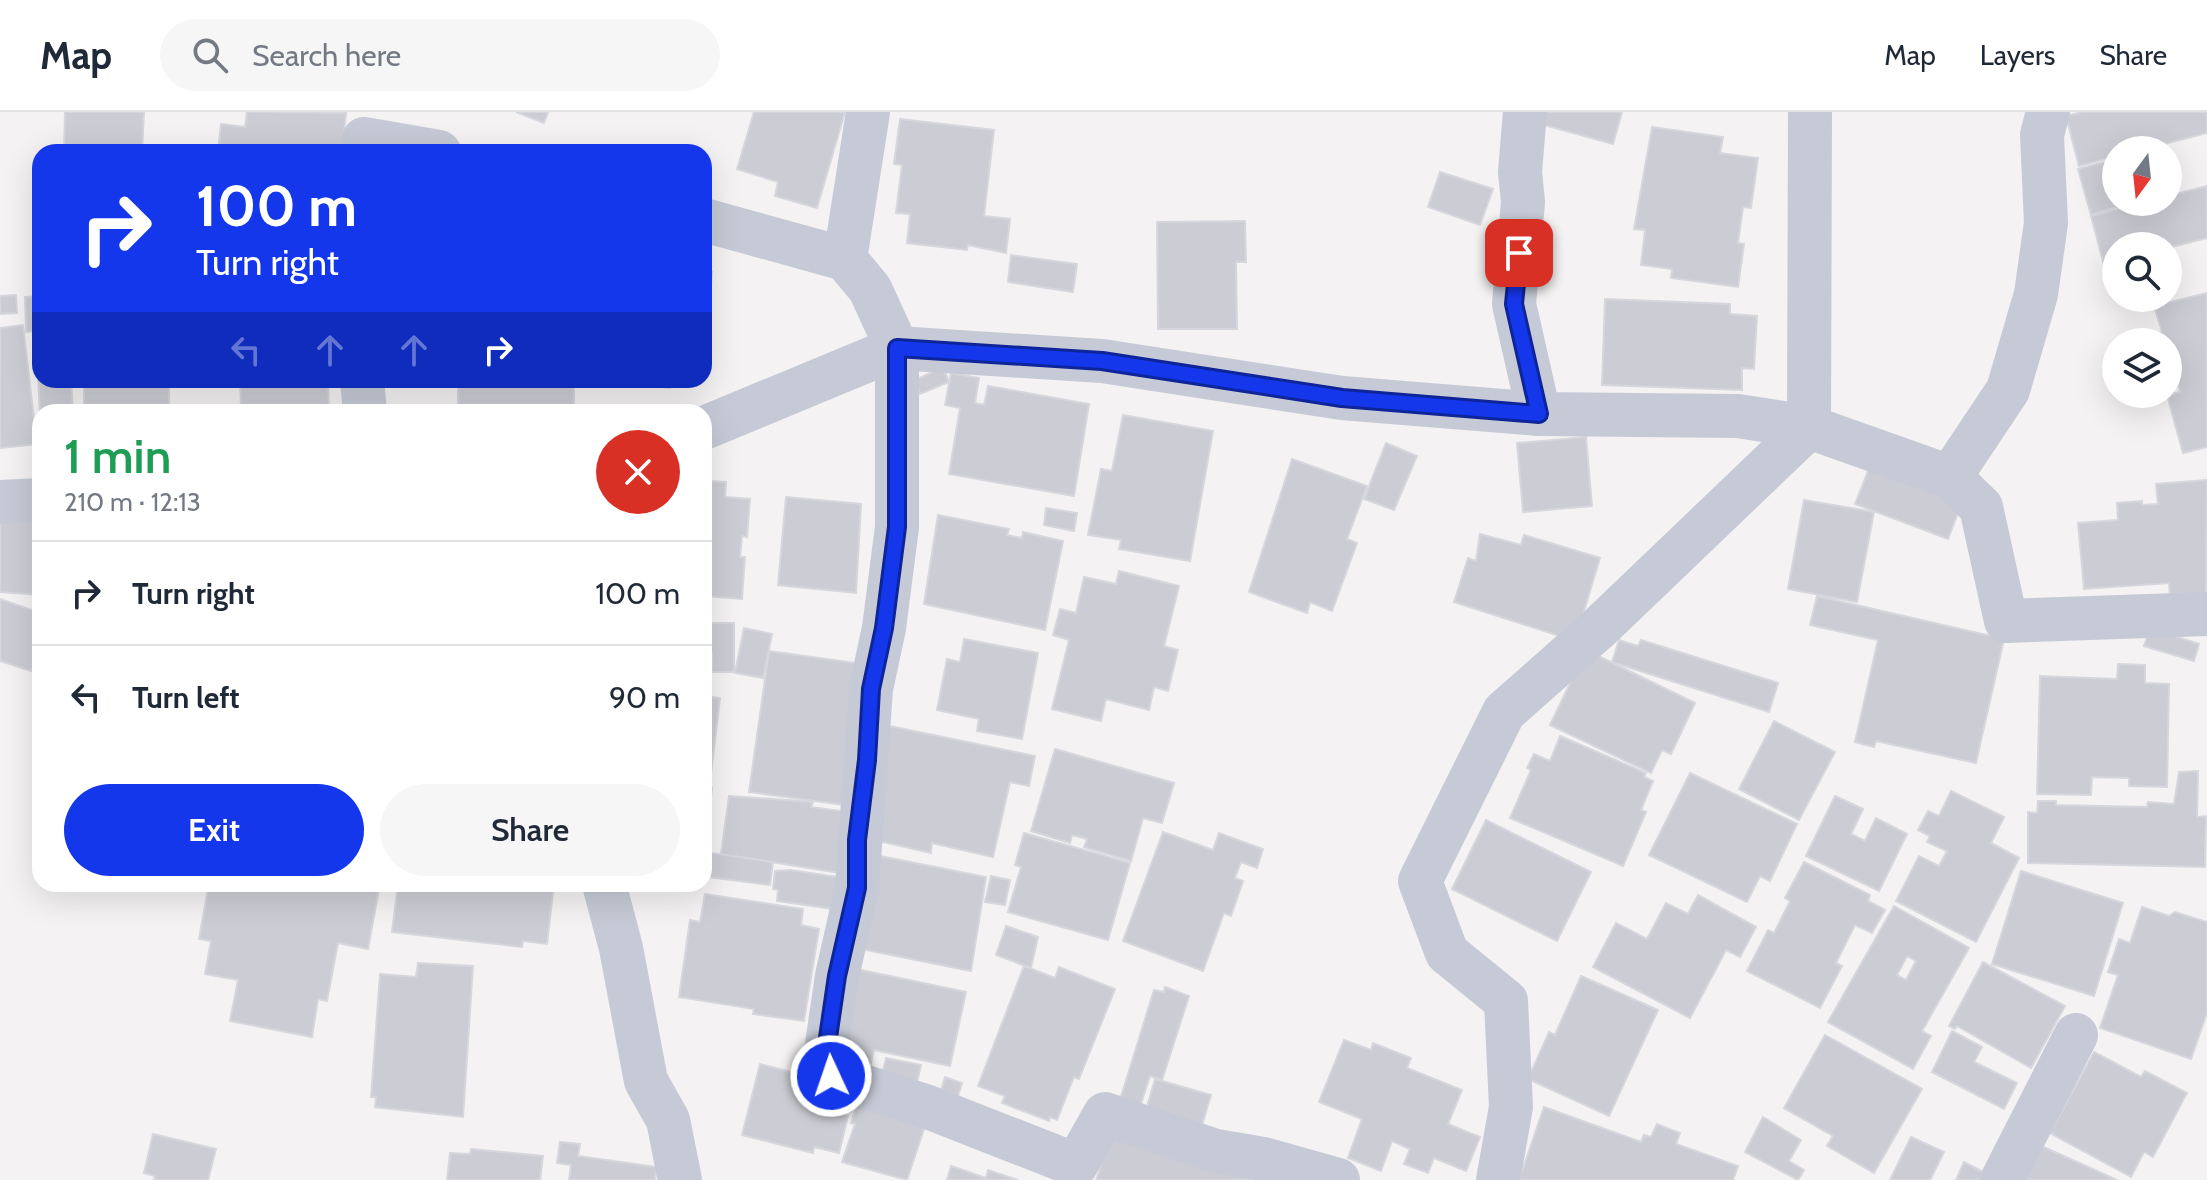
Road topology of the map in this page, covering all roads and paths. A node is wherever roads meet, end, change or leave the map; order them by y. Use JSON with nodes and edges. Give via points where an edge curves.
{"nodes":[{"id":1,"x":868,"y":112,"type":"edge"},
{"id":2,"x":1525,"y":112,"type":"edge"},
{"id":3,"x":1810,"y":112,"type":"edge"},
{"id":4,"x":2048,"y":112,"type":"edge"},
{"id":5,"x":366,"y":134,"type":"edge"},
{"id":6,"x":407,"y":144,"type":"edge"},
{"id":7,"x":712,"y":222,"type":"edge"},
{"id":8,"x":845,"y":259,"type":"junction"},
{"id":9,"x":897,"y":348,"type":"junction"},
{"id":10,"x":1539,"y":414,"type":"junction"},
{"id":11,"x":712,"y":425,"type":"edge"},
{"id":12,"x":1809,"y":427,"type":"junction"},
{"id":13,"x":1950,"y":477,"type":"junction"},
{"id":14,"x":32,"y":500,"type":"edge"},
{"id":15,"x":0,"y":502,"type":"edge"},
{"id":16,"x":2207,"y":614,"type":"edge"},
{"id":17,"x":606,"y":892,"type":"edge"},
{"id":18,"x":2076,"y":1035,"type":"dead end"},
{"id":19,"x":680,"y":1180,"type":"edge"},
{"id":20,"x":1338,"y":1180,"type":"edge"},
{"id":21,"x":1498,"y":1180,"type":"edge"},
{"id":22,"x":2002,"y":1180,"type":"edge"}],
"edges":[{"from":1,"to":8,"type":"street"},
{"from":2,"to":10,"type":"street","via":[[1514,304]]},
{"from":3,"to":12,"type":"street"},
{"from":4,"to":13,"type":"street","via":[[2042,135],[2046,223],[2036,294],[2008,390]]},
{"from":5,"to":6,"type":"street"},
{"from":7,"to":8,"type":"street"},
{"from":8,"to":9,"type":"street","via":[[870,289]]},
{"from":9,"to":10,"type":"street","via":[[1102,361],[1342,398]]},
{"from":9,"to":11,"type":"street"},
{"from":9,"to":20,"type":"street","via":[[897,527],[871,689],[857,888],[824,1065],[831,1076],[1037,1148],[1059,1162],[1076,1165],[1105,1114],[1216,1151]]},
{"from":10,"to":12,"type":"street","via":[[1738,416]]},
{"from":12,"to":13,"type":"street"},
{"from":12,"to":21,"type":"street","via":[[1504,712],[1420,881],[1447,953],[1506,1001],[1511,1107]]},
{"from":13,"to":16,"type":"street","via":[[1981,507],[2006,621]]},
{"from":14,"to":15,"type":"street"},
{"from":17,"to":19,"type":"street","via":[[646,1081],[668,1120]]},
{"from":18,"to":22,"type":"street"}]}
